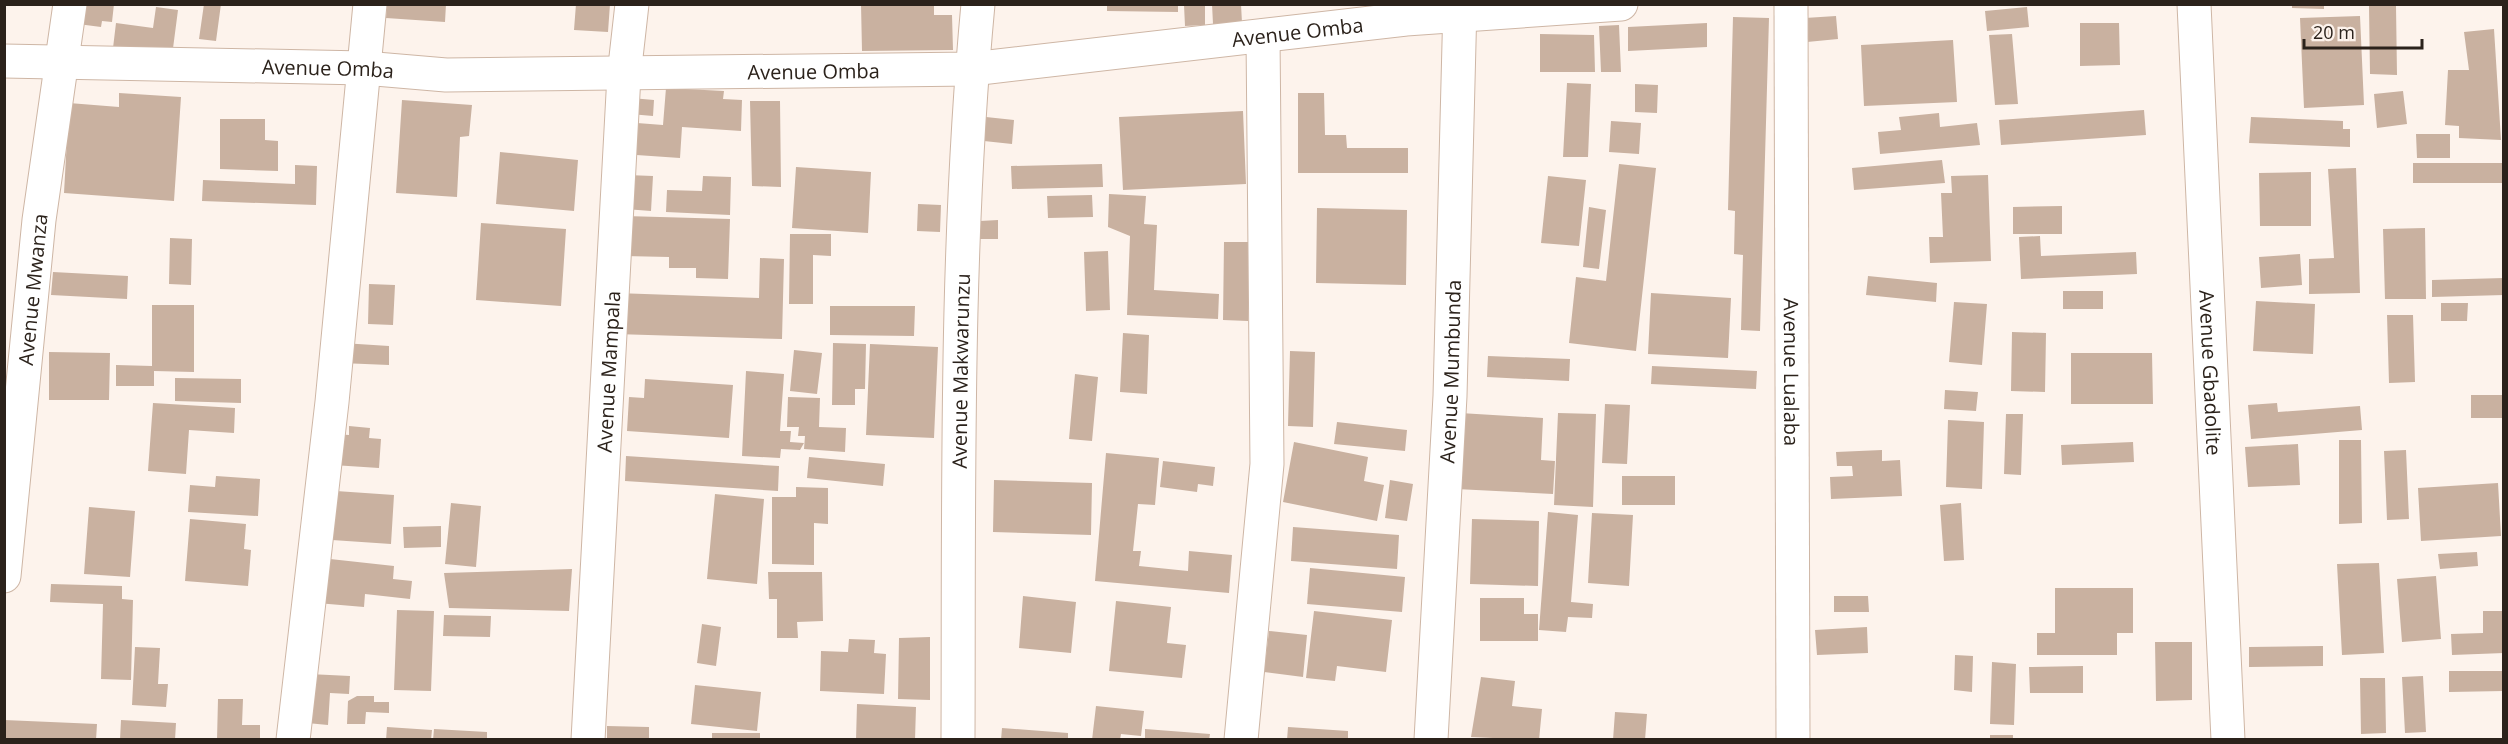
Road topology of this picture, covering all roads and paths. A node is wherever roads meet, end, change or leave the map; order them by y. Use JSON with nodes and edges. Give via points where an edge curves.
{"nodes":[{"id":1,"x":70,"y":4,"type":"edge"},
{"id":2,"x":370,"y":4,"type":"edge"},
{"id":3,"x":632,"y":4,"type":"edge"},
{"id":4,"x":978,"y":4,"type":"edge"},
{"id":5,"x":1620,"y":4,"type":"edge"},
{"id":6,"x":1791,"y":4,"type":"edge"},
{"id":7,"x":2194,"y":4,"type":"edge"},
{"id":8,"x":1460,"y":9,"type":"edge"},
{"id":9,"x":1263,"y":36,"type":"junction"},
{"id":10,"x":4,"y":61,"type":"edge"},
{"id":11,"x":64,"y":64,"type":"junction"},
{"id":12,"x":364,"y":68,"type":"junction"},
{"id":13,"x":972,"y":69,"type":"junction"},
{"id":14,"x":624,"y":75,"type":"junction"},
{"id":15,"x":4,"y":576,"type":"edge"},
{"id":16,"x":293,"y":740,"type":"edge"},
{"id":17,"x":588,"y":740,"type":"edge"},
{"id":18,"x":958,"y":740,"type":"edge"},
{"id":19,"x":1241,"y":740,"type":"edge"},
{"id":20,"x":1431,"y":740,"type":"edge"},
{"id":21,"x":1793,"y":740,"type":"edge"},
{"id":22,"x":2228,"y":740,"type":"edge"}],
"edges":[{"from":1,"to":11,"type":"street","name":"Avenue Mwanza"},
{"from":2,"to":12,"type":"street"},
{"from":3,"to":14,"type":"street","name":"Avenue Mampala"},
{"from":4,"to":13,"type":"street","name":"Avenue Makwarunzu"},
{"from":5,"to":8,"type":"street","name":"Avenue Omba"},
{"from":6,"to":21,"type":"street","name":"Avenue Lualaba"},
{"from":7,"to":22,"type":"street","name":"Avenue Gbadolite"},
{"from":8,"to":9,"type":"street","name":"Avenue Omba"},
{"from":8,"to":20,"type":"street","name":"Avenue Mumbunda","via":[[1450,396]]},
{"from":9,"to":13,"type":"street","name":"Avenue Omba"},
{"from":9,"to":19,"type":"street","via":[[1267,464]]},
{"from":10,"to":11,"type":"street","name":"Avenue Omba"},
{"from":11,"to":12,"type":"street","name":"Avenue Omba"},
{"from":11,"to":15,"type":"street","name":"Avenue Mwanza","via":[[39,220]]},
{"from":12,"to":14,"type":"street","name":"Avenue Omba","via":[[446,75]]},
{"from":12,"to":16,"type":"street","via":[[332,402]]},
{"from":13,"to":14,"type":"street","name":"Avenue Omba"},
{"from":13,"to":18,"type":"street","name":"Avenue Makwarunzu","via":[[960,326]]},
{"from":14,"to":17,"type":"street","name":"Avenue Mampala"}]}
